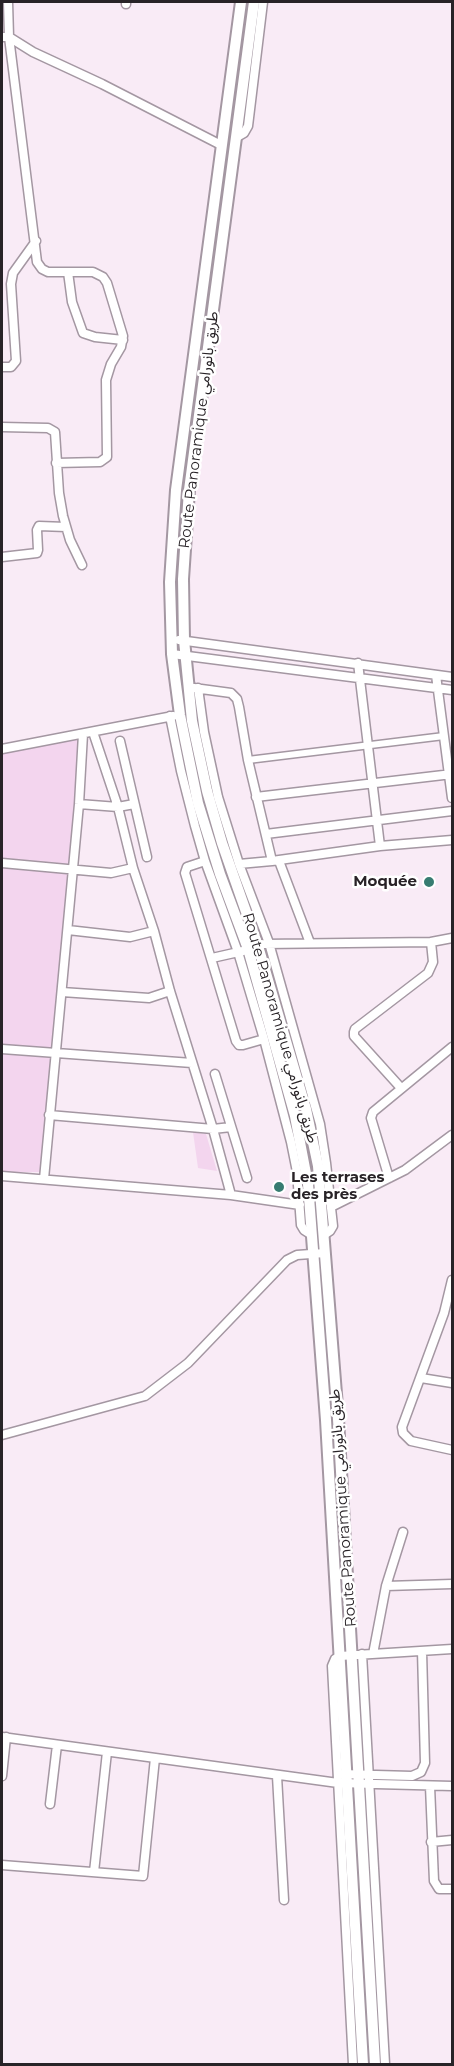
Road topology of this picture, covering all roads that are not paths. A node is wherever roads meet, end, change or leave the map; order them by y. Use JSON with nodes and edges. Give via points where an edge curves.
{"nodes":[{"id":1,"x":8,"y":2,"type":"edge"},
{"id":2,"x":241,"y":2,"type":"edge"},
{"id":3,"x":254,"y":2,"type":"edge"},
{"id":4,"x":263,"y":2,"type":"edge"},
{"id":5,"x":5,"y":37,"type":"edge"},
{"id":6,"x":237,"y":136,"type":"junction"},
{"id":7,"x":221,"y":145,"type":"junction"},
{"id":8,"x":36,"y":241,"type":"junction"},
{"id":9,"x":68,"y":272,"type":"junction"},
{"id":10,"x":123,"y":340,"type":"junction"},
{"id":11,"x":2,"y":368,"type":"edge"},
{"id":12,"x":2,"y":427,"type":"edge"},
{"id":13,"x":56,"y":463,"type":"junction"},
{"id":14,"x":66,"y":527,"type":"junction"},
{"id":15,"x":2,"y":557,"type":"edge"},
{"id":16,"x":82,"y":565,"type":"dead end"},
{"id":17,"x":172,"y":639,"type":"junction"},
{"id":18,"x":184,"y":640,"type":"junction"},
{"id":19,"x":172,"y":654,"type":"junction"},
{"id":20,"x":185,"y":656,"type":"junction"},
{"id":21,"x":358,"y":663,"type":"junction"},
{"id":22,"x":436,"y":675,"type":"junction"},
{"id":23,"x":453,"y":676,"type":"edge"},
{"id":24,"x":360,"y":679,"type":"junction"},
{"id":25,"x":193,"y":687,"type":"junction"},
{"id":26,"x":438,"y":689,"type":"junction"},
{"id":27,"x":453,"y":690,"type":"edge"},
{"id":28,"x":175,"y":715,"type":"junction"},
{"id":29,"x":93,"y":732,"type":"junction"},
{"id":30,"x":83,"y":734,"type":"junction"},
{"id":31,"x":448,"y":735,"type":"edge"},
{"id":32,"x":120,"y":741,"type":"dead end"},
{"id":33,"x":97,"y":743,"type":"junction"},
{"id":34,"x":82,"y":746,"type":"junction"},
{"id":35,"x":368,"y":747,"type":"junction"},
{"id":36,"x":2,"y":749,"type":"edge"},
{"id":37,"x":248,"y":760,"type":"junction"},
{"id":38,"x":451,"y":774,"type":"edge"},
{"id":39,"x":372,"y":783,"type":"junction"},
{"id":40,"x":256,"y":797,"type":"junction"},
{"id":41,"x":453,"y":798,"type":"edge"},
{"id":42,"x":79,"y":804,"type":"junction"},
{"id":43,"x":134,"y":804,"type":"junction"},
{"id":44,"x":118,"y":807,"type":"junction"},
{"id":45,"x":453,"y":811,"type":"edge"},
{"id":46,"x":377,"y":821,"type":"junction"},
{"id":47,"x":266,"y":834,"type":"junction"},
{"id":48,"x":453,"y":840,"type":"edge"},
{"id":49,"x":380,"y":846,"type":"junction"},
{"id":50,"x":147,"y":857,"type":"dead end"},
{"id":51,"x":205,"y":861,"type":"junction"},
{"id":52,"x":276,"y":861,"type":"junction"},
{"id":53,"x":2,"y":863,"type":"edge"},
{"id":54,"x":239,"y":864,"type":"junction"},
{"id":55,"x":132,"y":868,"type":"junction"},
{"id":56,"x":73,"y":870,"type":"junction"},
{"id":57,"x":68,"y":930,"type":"junction"},
{"id":58,"x":154,"y":931,"type":"junction"},
{"id":59,"x":453,"y":938,"type":"edge"},
{"id":60,"x":431,"y":942,"type":"junction"},
{"id":61,"x":310,"y":944,"type":"junction"},
{"id":62,"x":253,"y":948,"type":"junction"},
{"id":63,"x":212,"y":958,"type":"junction"},
{"id":64,"x":170,"y":991,"type":"junction"},
{"id":65,"x":62,"y":992,"type":"junction"},
{"id":66,"x":264,"y":1039,"type":"junction"},
{"id":67,"x":453,"y":1047,"type":"edge"},
{"id":68,"x":2,"y":1049,"type":"edge"},
{"id":69,"x":55,"y":1054,"type":"junction"},
{"id":70,"x":192,"y":1063,"type":"junction"},
{"id":71,"x":215,"y":1074,"type":"dead end"},
{"id":72,"x":401,"y":1088,"type":"junction"},
{"id":73,"x":50,"y":1115,"type":"junction"},
{"id":74,"x":231,"y":1127,"type":"junction"},
{"id":75,"x":213,"y":1130,"type":"junction"},
{"id":76,"x":453,"y":1135,"type":"edge"},
{"id":77,"x":2,"y":1176,"type":"edge"},
{"id":78,"x":247,"y":1178,"type":"dead end"},
{"id":79,"x":389,"y":1178,"type":"junction"},
{"id":80,"x":44,"y":1179,"type":"junction"},
{"id":81,"x":231,"y":1195,"type":"junction"},
{"id":82,"x":300,"y":1205,"type":"junction"},
{"id":83,"x":331,"y":1207,"type":"junction"},
{"id":84,"x":312,"y":1235,"type":"junction"},
{"id":85,"x":324,"y":1235,"type":"junction"},
{"id":86,"x":325,"y":1253,"type":"junction"},
{"id":87,"x":313,"y":1254,"type":"junction"},
{"id":88,"x":453,"y":1280,"type":"edge"},
{"id":89,"x":448,"y":1314,"type":"edge"},
{"id":90,"x":421,"y":1378,"type":"junction"},
{"id":91,"x":453,"y":1383,"type":"edge"},
{"id":92,"x":2,"y":1435,"type":"edge"},
{"id":93,"x":453,"y":1450,"type":"edge"},
{"id":94,"x":403,"y":1532,"type":"dead end"},
{"id":95,"x":453,"y":1584,"type":"edge"},
{"id":96,"x":386,"y":1586,"type":"junction"},
{"id":97,"x":453,"y":1649,"type":"edge"},
{"id":98,"x":422,"y":1651,"type":"junction"},
{"id":99,"x":373,"y":1654,"type":"junction"},
{"id":100,"x":357,"y":1655,"type":"junction"},
{"id":101,"x":340,"y":1656,"type":"junction"},
{"id":102,"x":4,"y":1737,"type":"edge"},
{"id":103,"x":57,"y":1745,"type":"junction"},
{"id":104,"x":106,"y":1752,"type":"junction"},
{"id":105,"x":155,"y":1758,"type":"junction"},
{"id":106,"x":2,"y":1776,"type":"edge"},
{"id":107,"x":277,"y":1776,"type":"junction"},
{"id":108,"x":342,"y":1779,"type":"junction"},
{"id":109,"x":364,"y":1780,"type":"junction"},
{"id":110,"x":430,"y":1786,"type":"junction"},
{"id":111,"x":453,"y":1786,"type":"edge"},
{"id":112,"x":50,"y":1804,"type":"dead end"},
{"id":113,"x":453,"y":1840,"type":"edge"},
{"id":114,"x":431,"y":1842,"type":"junction"},
{"id":115,"x":2,"y":1865,"type":"edge"},
{"id":116,"x":94,"y":1872,"type":"junction"},
{"id":117,"x":453,"y":1889,"type":"edge"},
{"id":118,"x":284,"y":1900,"type":"dead end"},
{"id":119,"x":353,"y":2064,"type":"edge"},
{"id":120,"x":363,"y":2064,"type":"edge"},
{"id":121,"x":375,"y":2064,"type":"edge"},
{"id":122,"x":385,"y":2064,"type":"edge"}],
"edges":[{"from":1,"to":5,"type":"street"},
{"from":2,"to":7,"type":"street","name":"Route Panoramique طريق بانورامي"},
{"from":3,"to":6,"type":"street","name":"Route Panoramique طريق بانورامي"},
{"from":4,"to":6,"type":"street","via":[[248,126]]},
{"from":5,"to":7,"type":"street"},
{"from":5,"to":8,"type":"street"},
{"from":6,"to":18,"type":"street","name":"Route Panoramique طريق بانورامي","via":[[188,500]]},
{"from":7,"to":17,"type":"street","name":"Route Panoramique طريق بانورامي","via":[[175,500],[170,582]]},
{"from":8,"to":9,"type":"street","via":[[40,267],[48,272]]},
{"from":8,"to":11,"type":"street","via":[[13,273],[16,361],[11,367]]},
{"from":9,"to":10,"type":"street","via":[[93,272],[105,280]]},
{"from":9,"to":10,"type":"street","via":[[72,302],[83,333]]},
{"from":10,"to":13,"type":"street","via":[[106,380],[107,457],[100,462]]},
{"from":12,"to":13,"type":"street","via":[[51,428],[56,435]]},
{"from":13,"to":14,"type":"street"},
{"from":14,"to":15,"type":"street","via":[[39,526],[37,554]]},
{"from":14,"to":16,"type":"street"},
{"from":17,"to":18,"type":"street"},
{"from":17,"to":19,"type":"street","name":"Route Panoramique طريق بانورامي"},
{"from":18,"to":20,"type":"street","name":"Route Panoramique طريق بانورامي"},
{"from":18,"to":21,"type":"street"},
{"from":19,"to":20,"type":"street"},
{"from":19,"to":28,"type":"street","name":"Route Panoramique طريق بانورامي"},
{"from":20,"to":24,"type":"street"},
{"from":20,"to":25,"type":"street","name":"Route Panoramique طريق بانورامي"},
{"from":21,"to":22,"type":"street"},
{"from":21,"to":24,"type":"street"},
{"from":22,"to":23,"type":"street"},
{"from":22,"to":26,"type":"street"},
{"from":24,"to":26,"type":"street"},
{"from":24,"to":35,"type":"street"},
{"from":25,"to":37,"type":"street","via":[[234,695]]},
{"from":25,"to":54,"type":"street","via":[[213,776]]},
{"from":25,"to":62,"type":"street","name":"Route Panoramique طريق بانورامي","via":[[196,743]]},
{"from":26,"to":27,"type":"street"},
{"from":26,"to":31,"type":"street"},
{"from":28,"to":29,"type":"street"},
{"from":28,"to":51,"type":"street","via":[[181,771]]},
{"from":28,"to":62,"type":"street","name":"Route Panoramique طريق بانورامي","via":[[220,874]]},
{"from":29,"to":30,"type":"street"},
{"from":29,"to":33,"type":"street"},
{"from":30,"to":34,"type":"street"},
{"from":30,"to":36,"type":"street"},
{"from":31,"to":35,"type":"street"},
{"from":31,"to":38,"type":"street"},
{"from":32,"to":43,"type":"street"},
{"from":33,"to":34,"type":"street"},
{"from":33,"to":44,"type":"street"},
{"from":34,"to":42,"type":"street"},
{"from":35,"to":37,"type":"street"},
{"from":35,"to":39,"type":"street"},
{"from":37,"to":40,"type":"street"},
{"from":38,"to":39,"type":"street"},
{"from":38,"to":41,"type":"street"},
{"from":39,"to":40,"type":"street"},
{"from":39,"to":46,"type":"street"},
{"from":40,"to":47,"type":"street"},
{"from":42,"to":44,"type":"street"},
{"from":42,"to":56,"type":"street"},
{"from":43,"to":44,"type":"street"},
{"from":43,"to":50,"type":"street"},
{"from":44,"to":55,"type":"street"},
{"from":45,"to":46,"type":"street"},
{"from":46,"to":47,"type":"street"},
{"from":46,"to":49,"type":"street"},
{"from":47,"to":52,"type":"street"},
{"from":48,"to":49,"type":"street"},
{"from":49,"to":52,"type":"street"},
{"from":51,"to":62,"type":"street"},
{"from":51,"to":63,"type":"street","via":[[187,867],[185,873]]},
{"from":52,"to":54,"type":"street"},
{"from":52,"to":61,"type":"street"},
{"from":53,"to":56,"type":"street"},
{"from":54,"to":62,"type":"street"},
{"from":55,"to":56,"type":"street","via":[[111,873]]},
{"from":55,"to":58,"type":"street"},
{"from":56,"to":57,"type":"street"},
{"from":57,"to":58,"type":"street","via":[[130,937]]},
{"from":57,"to":65,"type":"street"},
{"from":58,"to":64,"type":"street"},
{"from":59,"to":60,"type":"street"},
{"from":60,"to":61,"type":"street"},
{"from":60,"to":72,"type":"street","via":[[433,963],[428,973],[354,1032]]},
{"from":61,"to":62,"type":"street"},
{"from":62,"to":63,"type":"street"},
{"from":62,"to":66,"type":"street"},
{"from":62,"to":83,"type":"street","via":[[317,1114]]},
{"from":62,"to":84,"type":"street","name":"Route Panoramique طريق بانورامي","via":[[300,1138]]},
{"from":62,"to":85,"type":"street","name":"Route Panoramique طريق بانورامي","via":[[311,1128]]},
{"from":63,"to":66,"type":"street","via":[[237,1043]]},
{"from":64,"to":65,"type":"street","via":[[149,998]]},
{"from":64,"to":70,"type":"street"},
{"from":65,"to":69,"type":"street"},
{"from":66,"to":82,"type":"street","via":[[294,1155]]},
{"from":67,"to":72,"type":"street"},
{"from":68,"to":69,"type":"street"},
{"from":69,"to":70,"type":"street"},
{"from":69,"to":73,"type":"street"},
{"from":70,"to":75,"type":"street"},
{"from":71,"to":74,"type":"street"},
{"from":72,"to":79,"type":"street","via":[[371,1115]]},
{"from":73,"to":75,"type":"street"},
{"from":73,"to":80,"type":"street"},
{"from":74,"to":75,"type":"street"},
{"from":74,"to":78,"type":"street"},
{"from":75,"to":81,"type":"street"},
{"from":76,"to":79,"type":"street"},
{"from":77,"to":80,"type":"street"},
{"from":79,"to":83,"type":"street"},
{"from":80,"to":81,"type":"street"},
{"from":81,"to":82,"type":"street"},
{"from":82,"to":84,"type":"street","via":[[302,1228]]},
{"from":83,"to":85,"type":"street","via":[[333,1228]]},
{"from":84,"to":87,"type":"street","name":"Route Panoramique طريق بانورامي"},
{"from":85,"to":86,"type":"street","name":"Route Panoramique طريق بانورامي"},
{"from":86,"to":87,"type":"street"},
{"from":86,"to":100,"type":"street","name":"Route Panoramique طريق بانورامي"},
{"from":87,"to":92,"type":"street","via":[[287,1260],[188,1363],[145,1396]]},
{"from":87,"to":101,"type":"street","name":"Route Panoramique طريق بانورامي"},
{"from":88,"to":89,"type":"street"},
{"from":89,"to":90,"type":"street"},
{"from":90,"to":91,"type":"street"},
{"from":90,"to":93,"type":"street","via":[[403,1433],[411,1441]]},
{"from":94,"to":96,"type":"street"},
{"from":95,"to":96,"type":"street"},
{"from":96,"to":99,"type":"street"},
{"from":97,"to":98,"type":"street"},
{"from":98,"to":99,"type":"street"},
{"from":98,"to":109,"type":"street","via":[[424,1768],[412,1776]]},
{"from":99,"to":100,"type":"street"},
{"from":100,"to":101,"type":"street"},
{"from":100,"to":109,"type":"street","name":"Route Panoramique طريق بانورامي"},
{"from":101,"to":108,"type":"street","name":"Route Panoramique طريق بانورامي"},
{"from":102,"to":103,"type":"street"},
{"from":102,"to":106,"type":"street"},
{"from":103,"to":104,"type":"street"},
{"from":103,"to":112,"type":"street"},
{"from":104,"to":105,"type":"street"},
{"from":104,"to":116,"type":"street"},
{"from":105,"to":107,"type":"street"},
{"from":105,"to":116,"type":"street","via":[[143,1876]]},
{"from":107,"to":108,"type":"street"},
{"from":107,"to":118,"type":"street"},
{"from":108,"to":109,"type":"street"},
{"from":108,"to":119,"type":"street"},
{"from":108,"to":120,"type":"street","name":"Route Panoramique طريق بانورامي"},
{"from":109,"to":110,"type":"street"},
{"from":109,"to":121,"type":"street","name":"Route Panoramique طريق بانورامي"},
{"from":109,"to":122,"type":"street"},
{"from":110,"to":111,"type":"street"},
{"from":110,"to":114,"type":"street"},
{"from":113,"to":114,"type":"street"},
{"from":114,"to":117,"type":"street","via":[[435,1885],[442,1890]]},
{"from":115,"to":116,"type":"street"}]}
